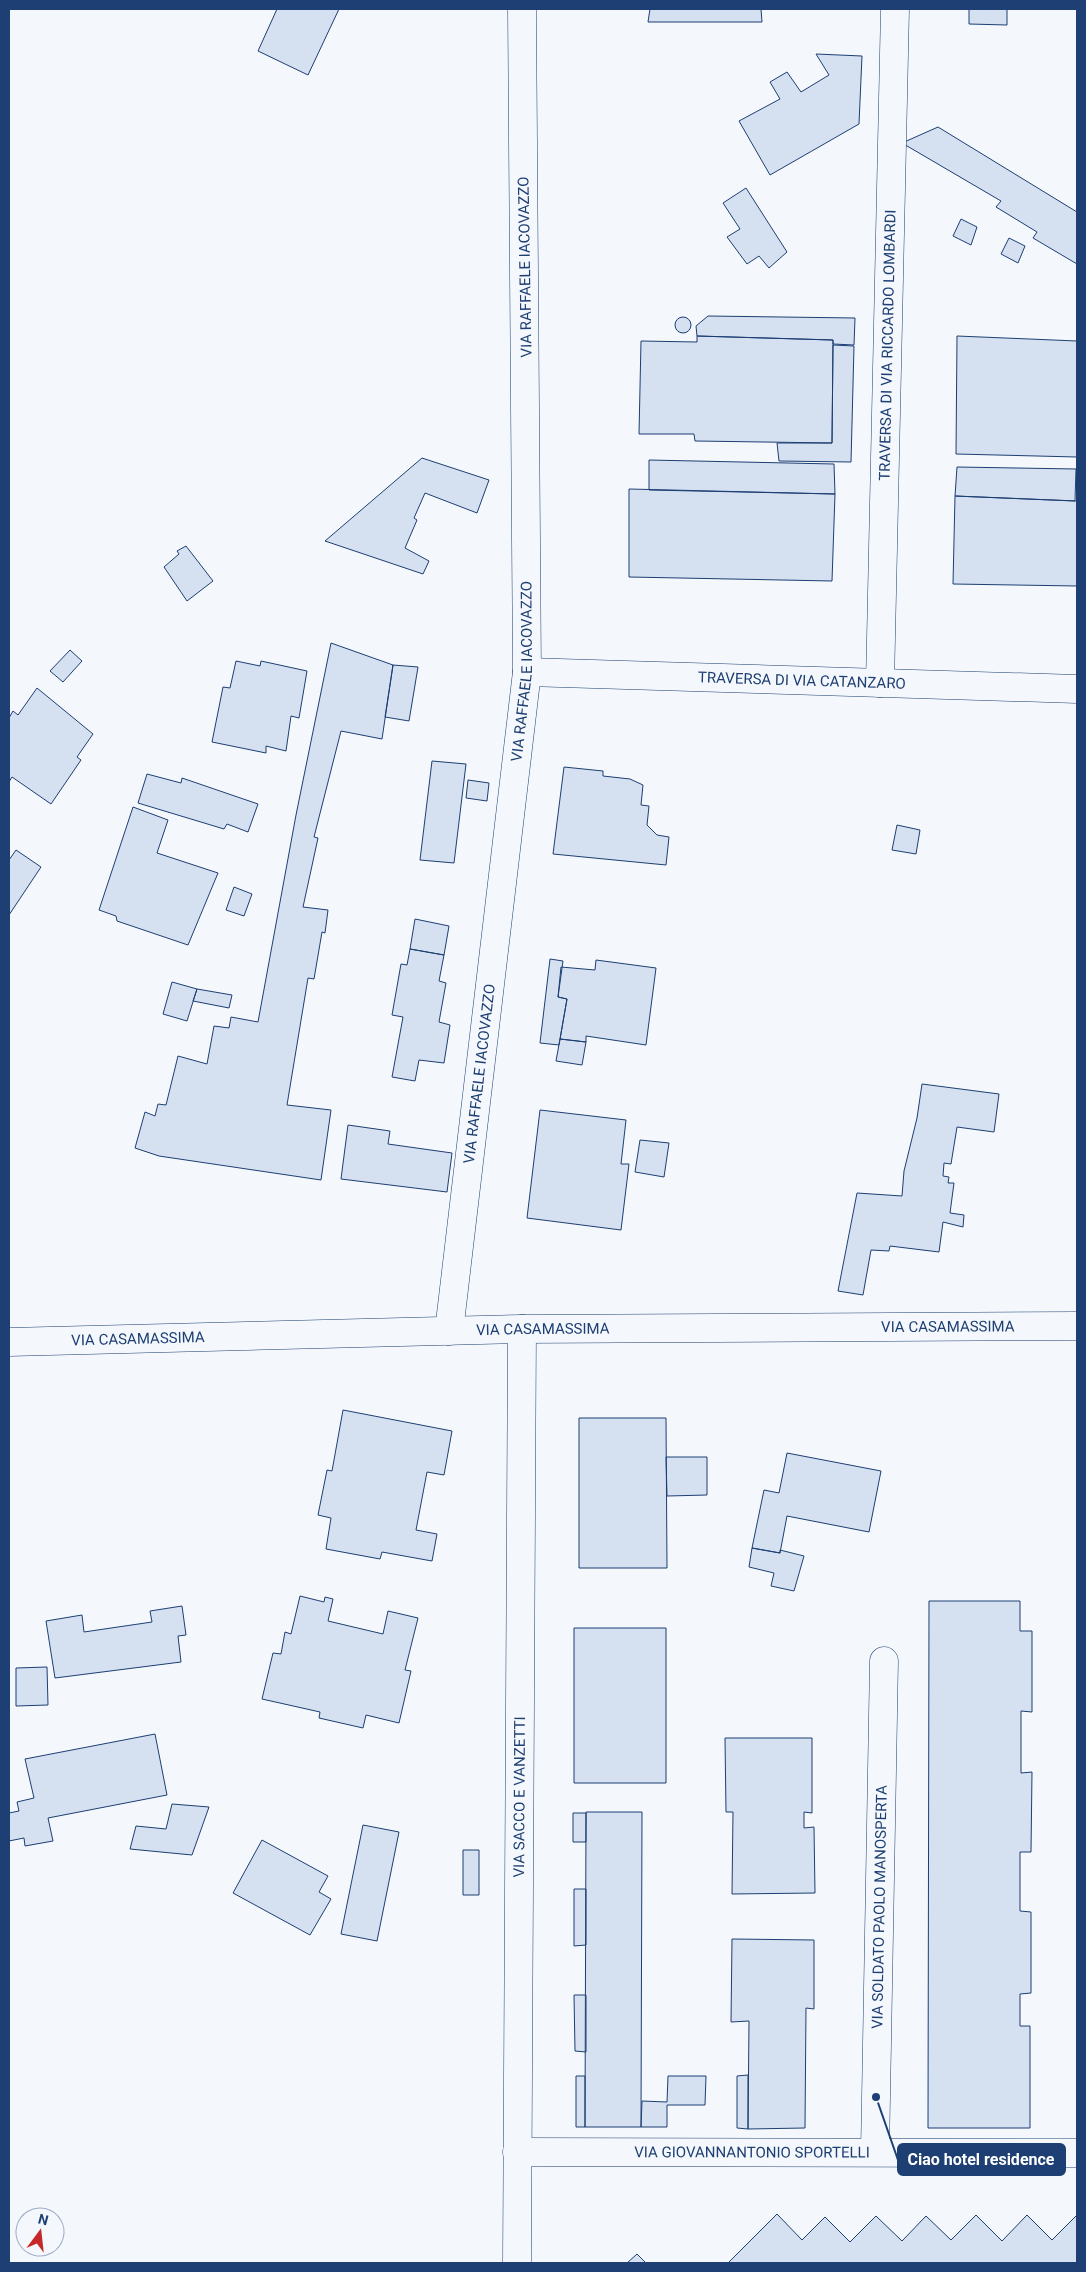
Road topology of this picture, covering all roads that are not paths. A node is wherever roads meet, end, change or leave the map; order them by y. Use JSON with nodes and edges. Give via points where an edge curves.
{"nodes":[{"id":1,"x":522,"y":9,"type":"edge"},
{"id":2,"x":895,"y":9,"type":"edge"},
{"id":3,"x":527,"y":672,"type":"junction"},
{"id":4,"x":880,"y":683,"type":"junction"},
{"id":5,"x":1077,"y":689,"type":"edge"},
{"id":6,"x":1077,"y":1326,"type":"edge"},
{"id":7,"x":522,"y":1329,"type":"junction"},
{"id":8,"x":449,"y":1332,"type":"junction"},
{"id":9,"x":9,"y":1342,"type":"edge"},
{"id":10,"x":884,"y":1661,"type":"dead end"},
{"id":11,"x":517,"y":2152,"type":"junction"},
{"id":12,"x":875,"y":2152,"type":"junction"},
{"id":13,"x":1077,"y":2153,"type":"edge"},
{"id":14,"x":517,"y":2263,"type":"edge"}],
"edges":[{"from":1,"to":3,"type":"street","name":"VIA RAFFAELE IACOVAZZO"},
{"from":2,"to":4,"type":"street","name":"TRAVERSA DI VIA RICCARDO LOMBARDI"},
{"from":3,"to":4,"type":"street","name":"TRAVERSA DI VIA CATANZARO"},
{"from":3,"to":8,"type":"street","name":"VIA RAFFAELE IACOVAZZO"},
{"from":4,"to":5,"type":"street","name":"TRAVERSA DI VIA CATANZARO"},
{"from":6,"to":7,"type":"street","name":"VIA CASAMASSIMA"},
{"from":7,"to":8,"type":"street","name":"VIA CASAMASSIMA"},
{"from":7,"to":11,"type":"street","name":"VIA SACCO E VANZETTI"},
{"from":8,"to":9,"type":"street","name":"VIA CASAMASSIMA"},
{"from":10,"to":12,"type":"street","name":"VIA SOLDATO PAOLO MANOSPERTA"},
{"from":11,"to":12,"type":"street","name":"VIA GIOVANNANTONIO SPORTELLI"},
{"from":11,"to":14,"type":"street","name":"VIA SACCO E VANZETTI"},
{"from":12,"to":13,"type":"street","name":"VIA GIOVANNANTONIO SPORTELLI"}]}
